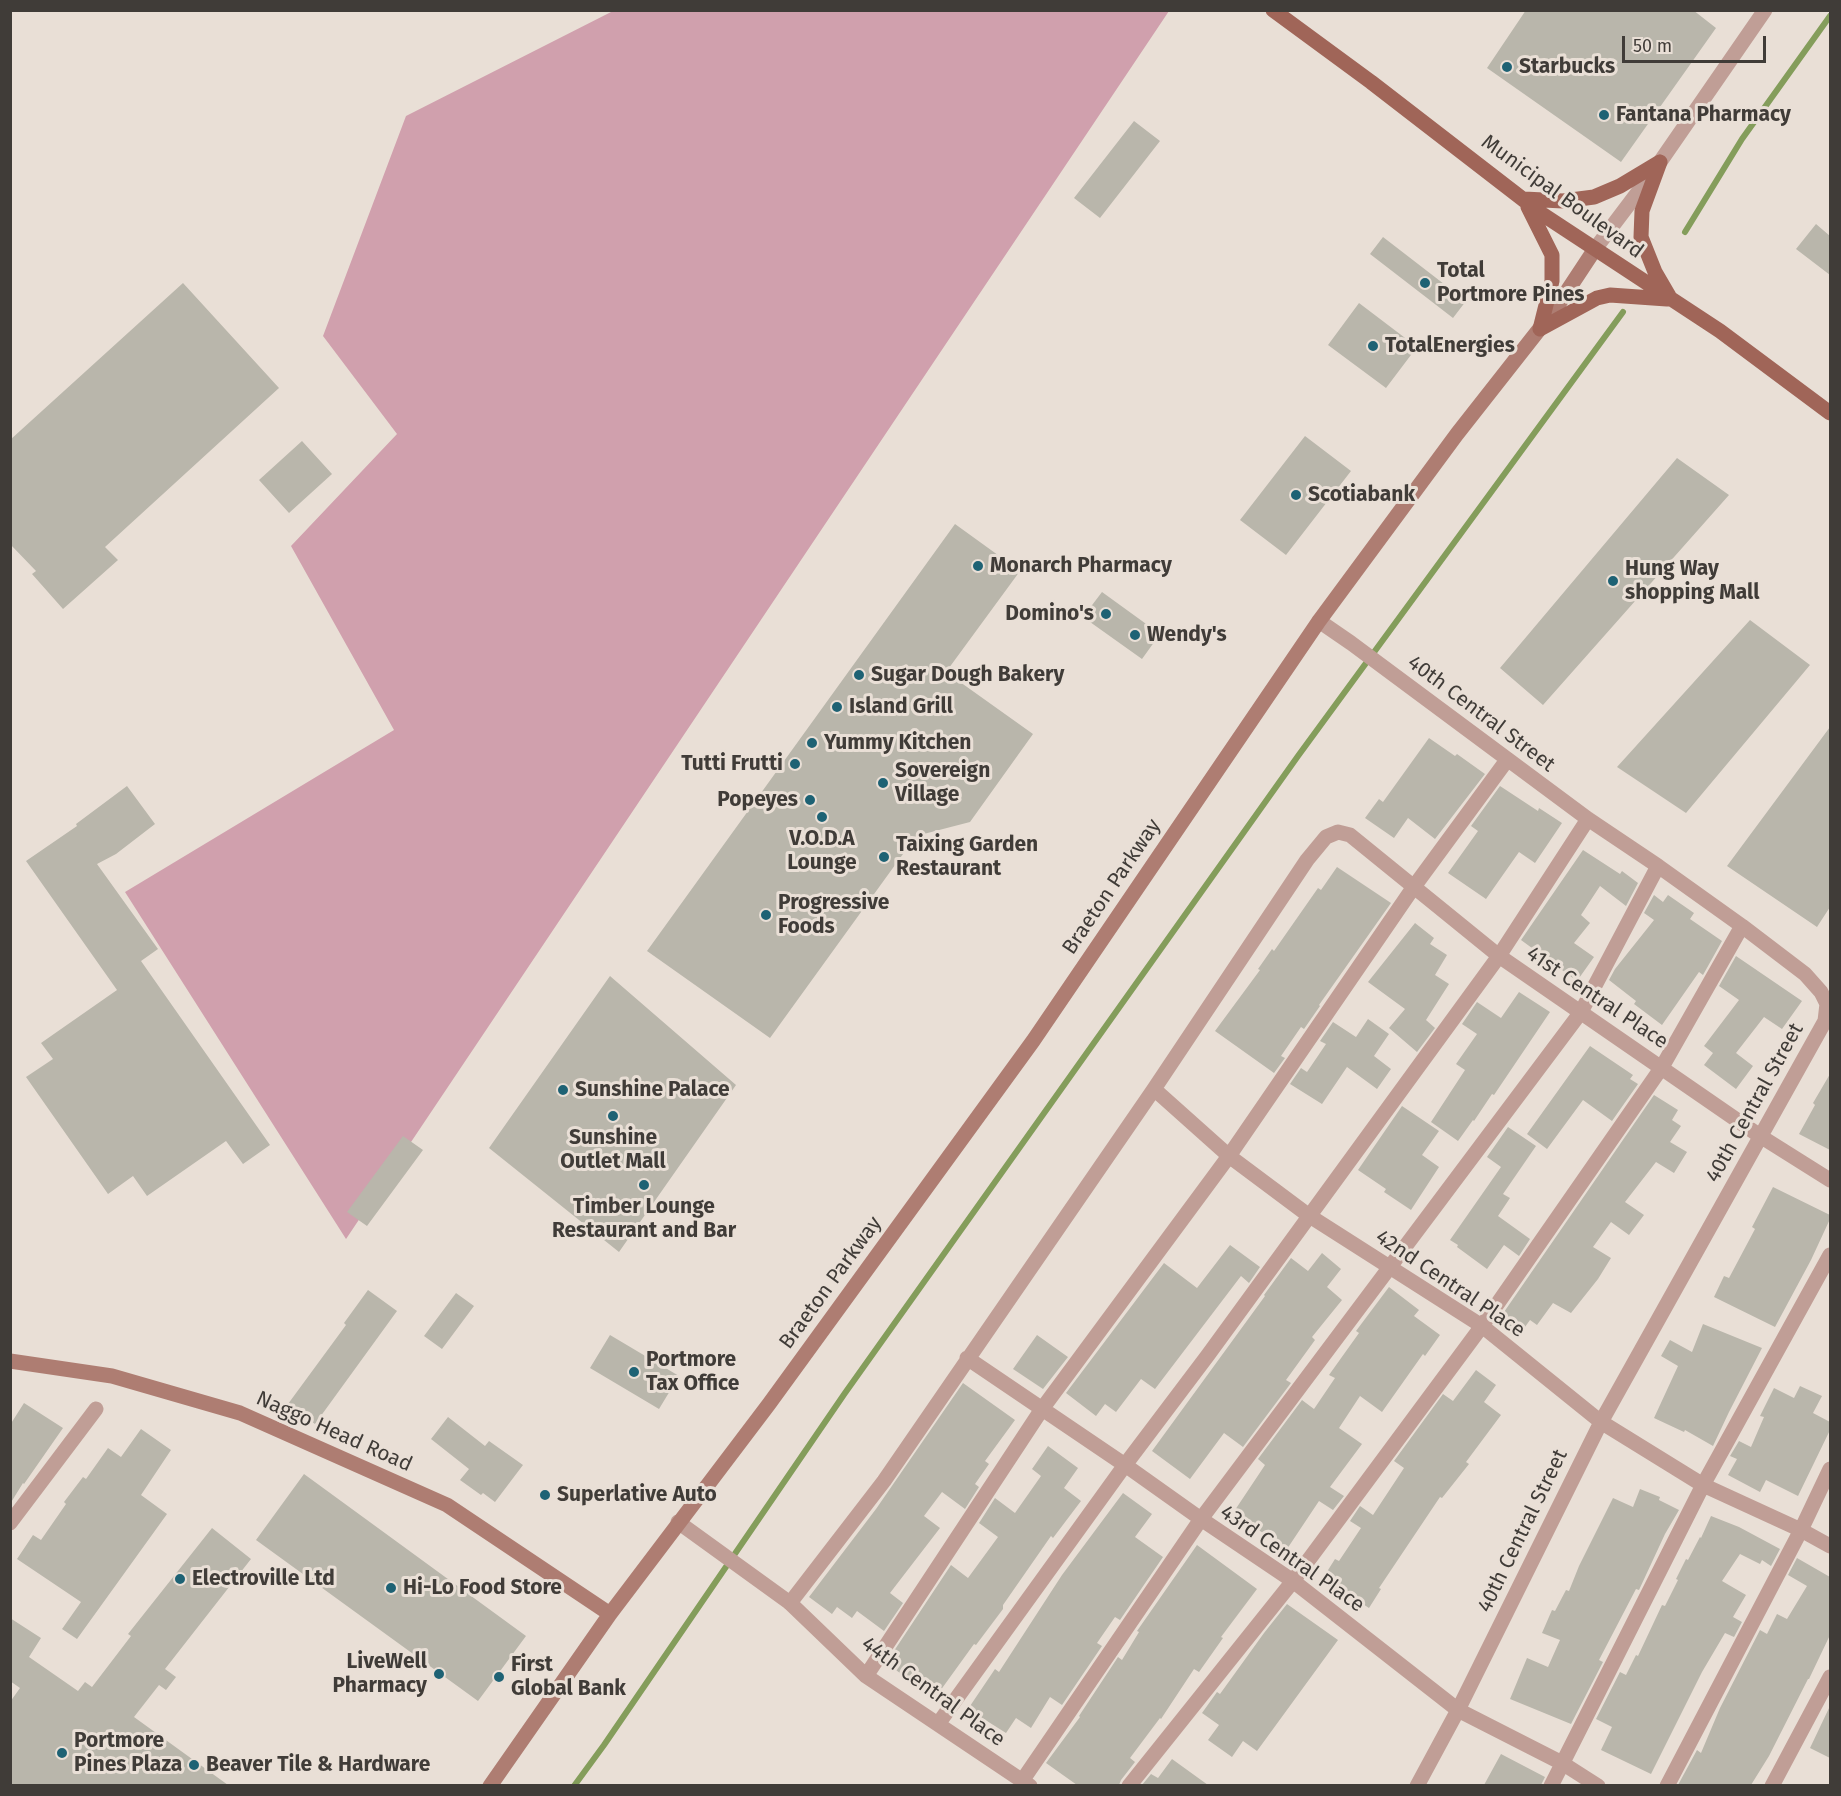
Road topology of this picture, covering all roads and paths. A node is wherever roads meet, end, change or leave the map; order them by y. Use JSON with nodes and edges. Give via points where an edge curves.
{"nodes":[{"id":1,"x":1274,"y":10,"type":"edge"},
{"id":2,"x":1765,"y":10,"type":"edge"},
{"id":3,"x":1660,"y":162,"type":"junction"},
{"id":4,"x":1524,"y":199,"type":"junction"},
{"id":5,"x":1595,"y":249,"type":"junction"},
{"id":6,"x":1670,"y":299,"type":"junction"},
{"id":7,"x":1539,"y":329,"type":"junction"},
{"id":8,"x":1830,"y":412,"type":"edge"},
{"id":9,"x":1319,"y":621,"type":"junction"},
{"id":10,"x":1507,"y":760,"type":"junction"},
{"id":11,"x":1588,"y":819,"type":"junction"},
{"id":12,"x":1658,"y":866,"type":"junction"},
{"id":13,"x":1413,"y":888,"type":"junction"},
{"id":14,"x":1742,"y":926,"type":"junction"},
{"id":15,"x":1499,"y":956,"type":"junction"},
{"id":16,"x":1581,"y":1012,"type":"junction"},
{"id":17,"x":1662,"y":1067,"type":"junction"},
{"id":18,"x":1154,"y":1089,"type":"junction"},
{"id":19,"x":1760,"y":1136,"type":"junction"},
{"id":20,"x":1228,"y":1156,"type":"junction"},
{"id":21,"x":1830,"y":1180,"type":"edge"},
{"id":22,"x":1308,"y":1215,"type":"junction"},
{"id":23,"x":1830,"y":1255,"type":"edge"},
{"id":24,"x":1388,"y":1268,"type":"junction"},
{"id":25,"x":1482,"y":1326,"type":"junction"},
{"id":26,"x":967,"y":1358,"type":"junction"},
{"id":27,"x":10,"y":1361,"type":"edge"},
{"id":28,"x":96,"y":1408,"type":"dead end"},
{"id":29,"x":1042,"y":1409,"type":"junction"},
{"id":30,"x":1601,"y":1422,"type":"junction"},
{"id":31,"x":1125,"y":1465,"type":"junction"},
{"id":32,"x":1830,"y":1469,"type":"edge"},
{"id":33,"x":1703,"y":1485,"type":"junction"},
{"id":34,"x":1201,"y":1520,"type":"junction"},
{"id":35,"x":678,"y":1522,"type":"junction"},
{"id":36,"x":10,"y":1523,"type":"edge"},
{"id":37,"x":1801,"y":1530,"type":"junction"},
{"id":38,"x":1830,"y":1546,"type":"edge"},
{"id":39,"x":1293,"y":1581,"type":"junction"},
{"id":40,"x":790,"y":1603,"type":"junction"},
{"id":41,"x":610,"y":1614,"type":"junction"},
{"id":42,"x":866,"y":1676,"type":"junction"},
{"id":43,"x":1830,"y":1677,"type":"edge"},
{"id":44,"x":1458,"y":1710,"type":"junction"},
{"id":45,"x":938,"y":1724,"type":"junction"},
{"id":46,"x":1562,"y":1763,"type":"junction"},
{"id":47,"x":1026,"y":1783,"type":"edge"},
{"id":48,"x":490,"y":1785,"type":"edge"},
{"id":49,"x":1129,"y":1785,"type":"edge"},
{"id":50,"x":1417,"y":1785,"type":"edge"},
{"id":51,"x":1551,"y":1785,"type":"edge"},
{"id":52,"x":1598,"y":1785,"type":"edge"},
{"id":53,"x":1667,"y":1785,"type":"edge"},
{"id":54,"x":1772,"y":1785,"type":"edge"}],
"edges":[{"from":1,"to":4,"type":"main road","name":"Municipal Boulevard"},
{"from":2,"to":3,"type":"street","name":"Braeton Parkway"},
{"from":3,"to":4,"type":"main road","via":[[1594,197],[1563,201]]},
{"from":3,"to":5,"type":"street","name":"Braeton Parkway"},
{"from":3,"to":6,"type":"main road","via":[[1642,211],[1641,237]]},
{"from":4,"to":5,"type":"main road","name":"Municipal Boulevard"},
{"from":4,"to":7,"type":"main road","via":[[1552,255],[1552,281]]},
{"from":5,"to":6,"type":"main road","name":"Municipal Boulevard"},
{"from":5,"to":7,"type":"main road","name":"Braeton Parkway"},
{"from":6,"to":7,"type":"main road","via":[[1610,295]]},
{"from":6,"to":8,"type":"main road","name":"Municipal Boulevard"},
{"from":7,"to":9,"type":"main road","name":"Braeton Parkway"},
{"from":9,"to":10,"type":"street","name":"40th Central Street"},
{"from":9,"to":35,"type":"main road","name":"Braeton Parkway","via":[[1033,1041],[776,1395]]},
{"from":10,"to":11,"type":"street","name":"40th Central Street"},
{"from":10,"to":13,"type":"street"},
{"from":11,"to":12,"type":"street","name":"40th Central Street"},
{"from":11,"to":15,"type":"street"},
{"from":12,"to":14,"type":"street","name":"40th Central Street"},
{"from":12,"to":16,"type":"street"},
{"from":13,"to":15,"type":"street","name":"41st Central Place"},
{"from":13,"to":18,"type":"street","name":"41st Central Place","via":[[1350,835],[1338,832],[1326,837]]},
{"from":13,"to":20,"type":"street"},
{"from":14,"to":17,"type":"street"},
{"from":14,"to":19,"type":"street","name":"40th Central Street","via":[[1805,974],[1827,1004],[1825,1021]]},
{"from":15,"to":16,"type":"street","name":"41st Central Place"},
{"from":15,"to":22,"type":"street"},
{"from":16,"to":17,"type":"street","name":"41st Central Place"},
{"from":16,"to":24,"type":"street"},
{"from":17,"to":19,"type":"street","name":"41st Central Place"},
{"from":17,"to":25,"type":"street"},
{"from":18,"to":20,"type":"street","name":"42nd Central Place"},
{"from":18,"to":26,"type":"street"},
{"from":19,"to":21,"type":"street","name":"41st Central Place"},
{"from":19,"to":30,"type":"street","name":"40th Central Street"},
{"from":20,"to":22,"type":"street","name":"42nd Central Place"},
{"from":20,"to":29,"type":"street"},
{"from":22,"to":24,"type":"street","name":"42nd Central Place"},
{"from":22,"to":31,"type":"street"},
{"from":23,"to":33,"type":"street"},
{"from":24,"to":25,"type":"street","name":"42nd Central Place"},
{"from":24,"to":34,"type":"street"},
{"from":25,"to":30,"type":"street","name":"42nd Central Place"},
{"from":25,"to":39,"type":"street"},
{"from":26,"to":29,"type":"street","name":"43rd Central Place"},
{"from":26,"to":40,"type":"street","via":[[884,1481]]},
{"from":27,"to":41,"type":"main road","name":"Naggo Head Road","via":[[112,1376],[240,1413],[447,1505]]},
{"from":28,"to":36,"type":"street"},
{"from":29,"to":31,"type":"street","name":"43rd Central Place"},
{"from":29,"to":42,"type":"street"},
{"from":30,"to":33,"type":"street","name":"42nd Central Place"},
{"from":30,"to":44,"type":"street","name":"40th Central Street"},
{"from":31,"to":34,"type":"street","name":"43rd Central Place"},
{"from":31,"to":45,"type":"street"},
{"from":32,"to":37,"type":"street"},
{"from":33,"to":37,"type":"street","name":"42nd Central Place"},
{"from":33,"to":46,"type":"street"},
{"from":34,"to":39,"type":"street","name":"43rd Central Place"},
{"from":34,"to":47,"type":"street"},
{"from":35,"to":40,"type":"street","name":"44th Central Place"},
{"from":35,"to":41,"type":"main road","name":"Braeton Parkway"},
{"from":37,"to":38,"type":"street","name":"42nd Central Place"},
{"from":37,"to":53,"type":"street"},
{"from":39,"to":44,"type":"street","name":"43rd Central Place"},
{"from":39,"to":49,"type":"street"},
{"from":40,"to":42,"type":"street","name":"44th Central Place"},
{"from":41,"to":48,"type":"main road","name":"Braeton Parkway"},
{"from":42,"to":45,"type":"street","name":"44th Central Place"},
{"from":43,"to":54,"type":"street"},
{"from":44,"to":46,"type":"street","name":"43rd Central Place"},
{"from":44,"to":50,"type":"street","name":"40th Central Street"},
{"from":45,"to":47,"type":"street","name":"44th Central Place"},
{"from":46,"to":51,"type":"street"},
{"from":46,"to":52,"type":"street","name":"43rd Central Place"}]}
